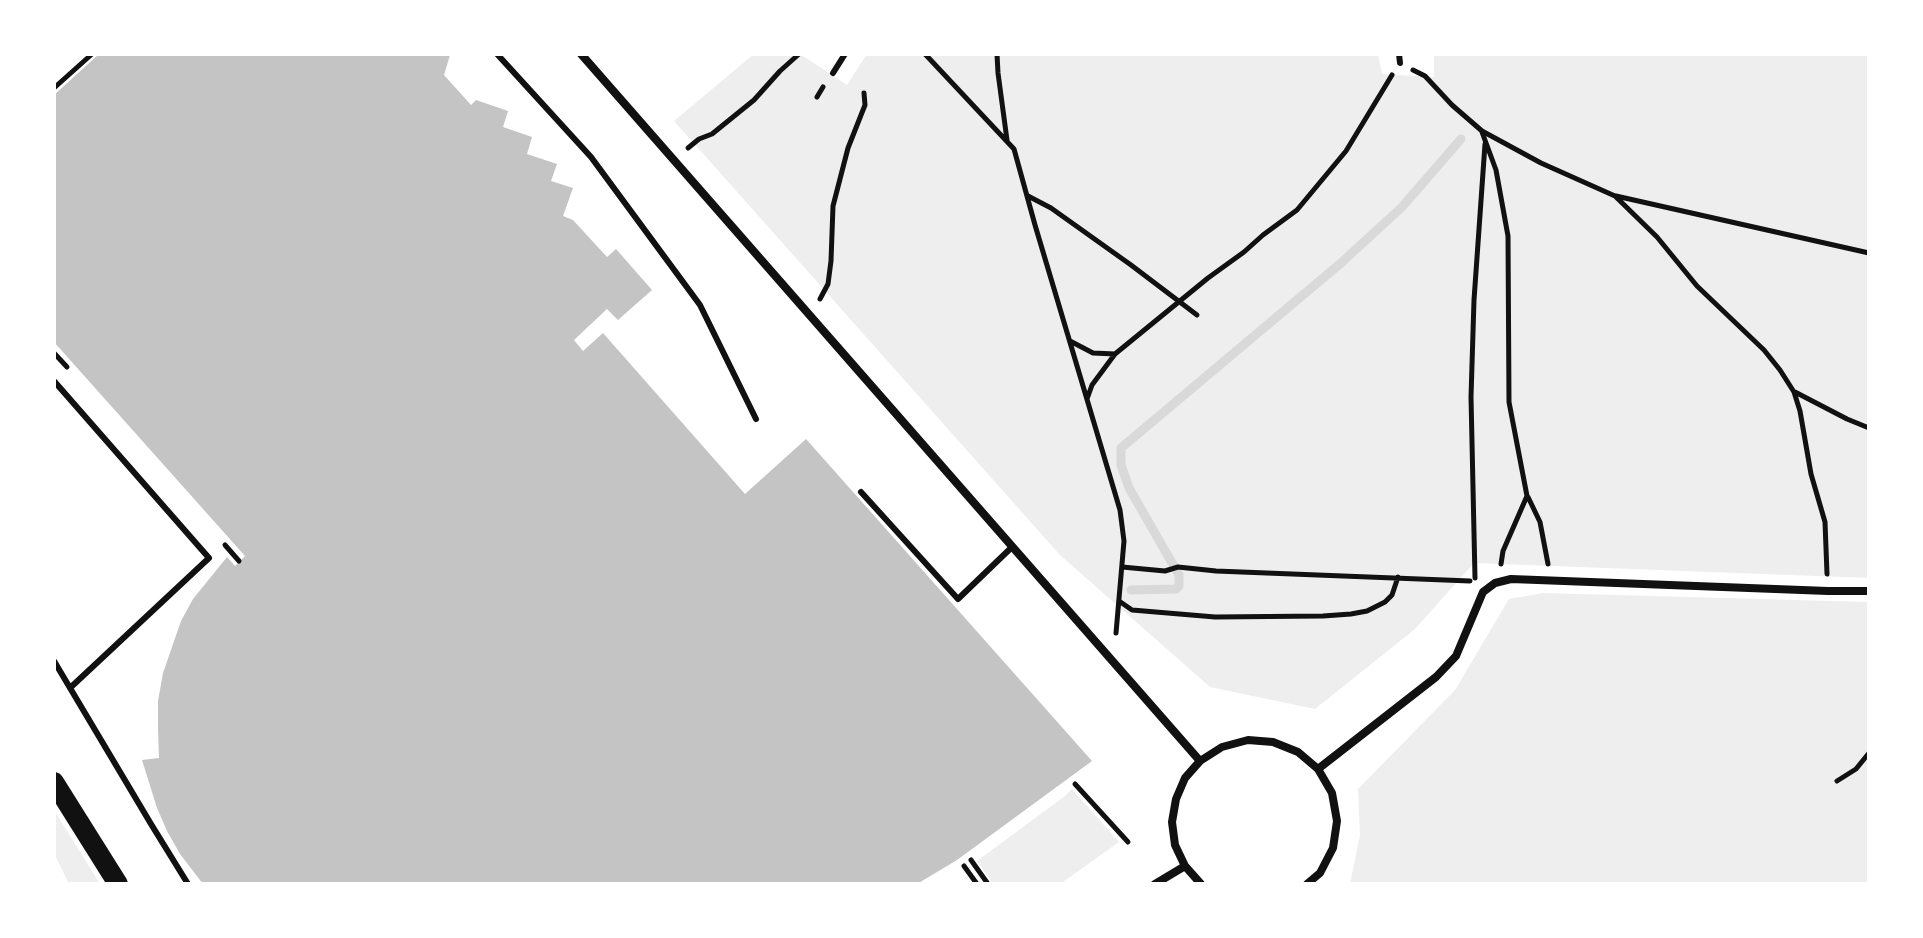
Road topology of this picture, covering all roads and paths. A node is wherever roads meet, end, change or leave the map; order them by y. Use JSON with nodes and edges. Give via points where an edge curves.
{"nodes":[{"id":1,"x":92,"y":54,"type":"edge"},
{"id":2,"x":497,"y":54,"type":"edge"},
{"id":3,"x":581,"y":54,"type":"edge"},
{"id":4,"x":799,"y":54,"type":"edge"},
{"id":5,"x":845,"y":54,"type":"edge"},
{"id":6,"x":925,"y":54,"type":"edge"},
{"id":7,"x":997,"y":54,"type":"edge"},
{"id":8,"x":1399,"y":54,"type":"edge"},
{"id":9,"x":1400,"y":63,"type":"junction"},
{"id":10,"x":833,"y":73,"type":"dead end"},
{"id":11,"x":54,"y":88,"type":"edge"},
{"id":12,"x":864,"y":93,"type":"dead end"},
{"id":13,"x":1482,"y":131,"type":"junction"},
{"id":14,"x":1007,"y":142,"type":"junction"},
{"id":15,"x":1485,"y":143,"type":"junction"},
{"id":16,"x":688,"y":148,"type":"dead end"},
{"id":17,"x":1027,"y":195,"type":"junction"},
{"id":18,"x":1615,"y":196,"type":"junction"},
{"id":19,"x":1869,"y":253,"type":"edge"},
{"id":20,"x":820,"y":300,"type":"dead end"},
{"id":21,"x":1179,"y":301,"type":"junction"},
{"id":22,"x":1197,"y":315,"type":"dead end"},
{"id":23,"x":1069,"y":340,"type":"junction"},
{"id":24,"x":1115,"y":354,"type":"junction"},
{"id":25,"x":54,"y":381,"type":"edge"},
{"id":26,"x":1794,"y":392,"type":"junction"},
{"id":27,"x":1087,"y":400,"type":"junction"},
{"id":28,"x":756,"y":419,"type":"dead end"},
{"id":29,"x":1869,"y":428,"type":"edge"},
{"id":30,"x":861,"y":492,"type":"dead end"},
{"id":31,"x":1527,"y":496,"type":"junction"},
{"id":32,"x":1012,"y":547,"type":"junction"},
{"id":33,"x":1122,"y":567,"type":"junction"},
{"id":34,"x":1398,"y":577,"type":"junction"},
{"id":35,"x":1552,"y":581,"type":"junction"},
{"id":36,"x":1475,"y":582,"type":"junction"},
{"id":37,"x":1499,"y":582,"type":"junction"},
{"id":38,"x":1828,"y":591,"type":"junction"},
{"id":39,"x":1869,"y":591,"type":"edge"},
{"id":40,"x":1119,"y":601,"type":"junction"},
{"id":41,"x":1116,"y":633,"type":"dead end"},
{"id":42,"x":54,"y":661,"type":"edge"},
{"id":43,"x":70,"y":688,"type":"junction"},
{"id":44,"x":1869,"y":753,"type":"edge"},
{"id":45,"x":1200,"y":761,"type":"junction"},
{"id":46,"x":1318,"y":769,"type":"junction"},
{"id":47,"x":1837,"y":781,"type":"dead end"},
{"id":48,"x":54,"y":782,"type":"edge"},
{"id":49,"x":1075,"y":784,"type":"dead end"},
{"id":50,"x":1128,"y":842,"type":"dead end"},
{"id":51,"x":971,"y":860,"type":"dead end"},
{"id":52,"x":964,"y":866,"type":"dead end"},
{"id":53,"x":1185,"y":866,"type":"junction"},
{"id":54,"x":118,"y":884,"type":"edge"},
{"id":55,"x":188,"y":884,"type":"edge"},
{"id":56,"x":977,"y":884,"type":"edge"},
{"id":57,"x":988,"y":884,"type":"edge"},
{"id":58,"x":1155,"y":884,"type":"edge"},
{"id":59,"x":1201,"y":884,"type":"edge"},
{"id":60,"x":1307,"y":884,"type":"edge"}],
"edges":[{"from":1,"to":11,"type":"path"},
{"from":2,"to":28,"type":"lane","via":[[591,157],[700,305]]},
{"from":3,"to":32,"type":"street"},
{"from":4,"to":16,"type":"path","via":[[754,100]]},
{"from":5,"to":10,"type":"lane"},
{"from":6,"to":14,"type":"path"},
{"from":7,"to":14,"type":"path"},
{"from":8,"to":9,"type":"lane"},
{"from":9,"to":13,"type":"path","via":[[1425,76]]},
{"from":9,"to":21,"type":"path","via":[[1346,151],[1297,210]]},
{"from":12,"to":20,"type":"path","via":[[865,105],[833,206],[828,284]]},
{"from":13,"to":15,"type":"path"},
{"from":13,"to":18,"type":"path"},
{"from":14,"to":17,"type":"path","via":[[1014,149]]},
{"from":15,"to":31,"type":"path","via":[[1496,170],[1508,236],[1509,402]]},
{"from":15,"to":36,"type":"path","via":[[1471,397]]},
{"from":17,"to":21,"type":"path"},
{"from":17,"to":23,"type":"path"},
{"from":18,"to":19,"type":"path"},
{"from":18,"to":26,"type":"path","via":[[1764,350]]},
{"from":21,"to":22,"type":"path"},
{"from":21,"to":24,"type":"path"},
{"from":23,"to":24,"type":"path","via":[[1093,353]]},
{"from":23,"to":27,"type":"path"},
{"from":24,"to":27,"type":"path"},
{"from":25,"to":43,"type":"lane","via":[[209,558]]},
{"from":26,"to":29,"type":"path"},
{"from":26,"to":38,"type":"path","via":[[1825,522]]},
{"from":27,"to":33,"type":"path","via":[[1120,510]]},
{"from":30,"to":32,"type":"lane","via":[[958,599]]},
{"from":31,"to":35,"type":"path","via":[[1540,522]]},
{"from":31,"to":37,"type":"path","via":[[1503,551]]},
{"from":32,"to":45,"type":"street"},
{"from":33,"to":34,"type":"path"},
{"from":33,"to":40,"type":"path"},
{"from":34,"to":36,"type":"path"},
{"from":34,"to":40,"type":"path","via":[[1385,602],[1337,615],[1189,616],[1132,610]]},
{"from":35,"to":37,"type":"street"},
{"from":35,"to":38,"type":"street"},
{"from":36,"to":37,"type":"path"},
{"from":37,"to":46,"type":"street","via":[[1483,592],[1456,656],[1436,677]]},
{"from":38,"to":39,"type":"street"},
{"from":40,"to":41,"type":"path"},
{"from":42,"to":43,"type":"lane"},
{"from":43,"to":55,"type":"lane"},
{"from":44,"to":47,"type":"path"},
{"from":45,"to":46,"type":"street","via":[[1222,747],[1248,740],[1298,752]]},
{"from":45,"to":53,"type":"street","via":[[1185,778],[1172,822]]},
{"from":46,"to":60,"type":"street","via":[[1332,793],[1337,821],[1333,848],[1320,873]]},
{"from":48,"to":54,"type":"main road"},
{"from":49,"to":50,"type":"path"},
{"from":51,"to":57,"type":"path"},
{"from":52,"to":56,"type":"path"},
{"from":53,"to":58,"type":"street"},
{"from":53,"to":59,"type":"street"}]}
